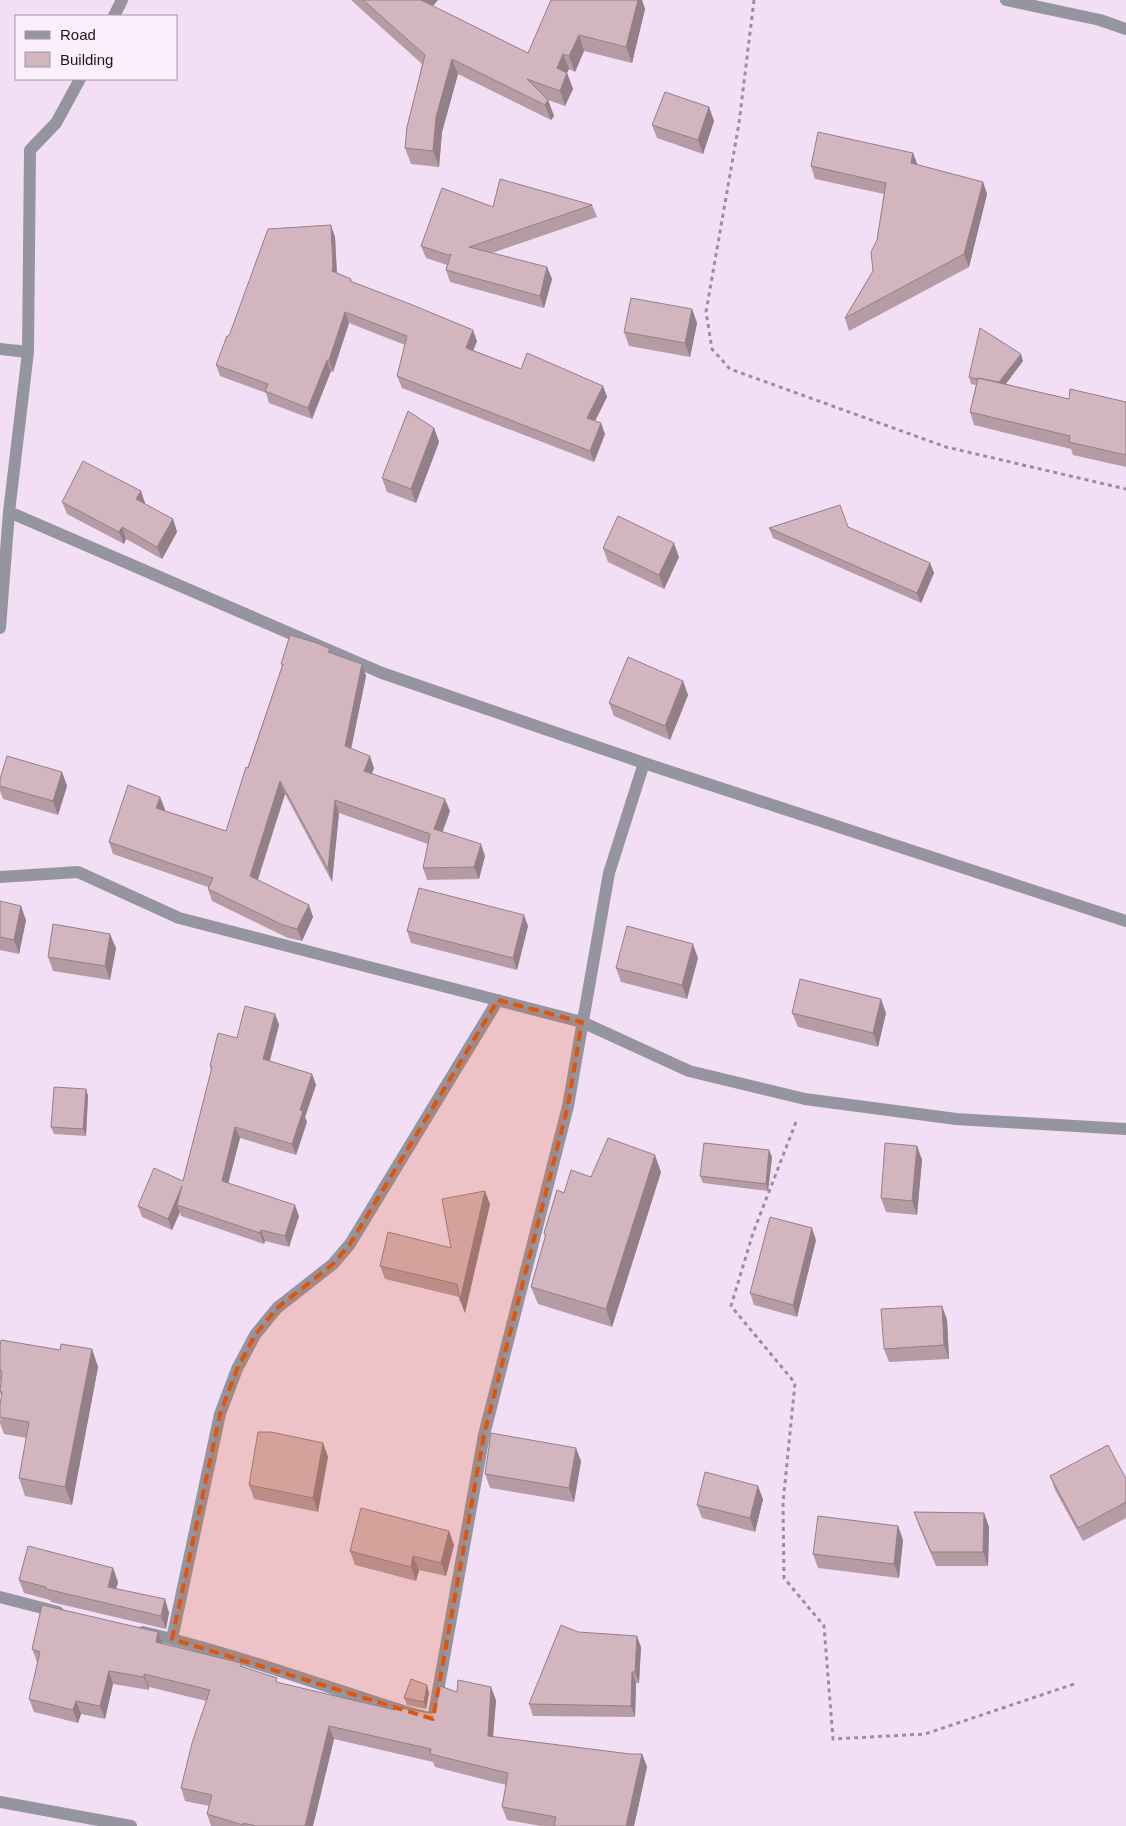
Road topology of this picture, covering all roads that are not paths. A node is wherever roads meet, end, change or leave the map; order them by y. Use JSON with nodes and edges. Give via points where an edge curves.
{"nodes":[{"id":1,"x":122,"y":0,"type":"edge"},
{"id":2,"x":1006,"y":0,"type":"edge"},
{"id":3,"x":114,"y":15,"type":"edge"},
{"id":4,"x":1126,"y":29,"type":"edge"},
{"id":5,"x":79,"y":80,"type":"edge"},
{"id":6,"x":0,"y":349,"type":"edge"},
{"id":7,"x":28,"y":352,"type":"junction"},
{"id":8,"x":9,"y":512,"type":"junction"},
{"id":9,"x":0,"y":628,"type":"edge"},
{"id":10,"x":644,"y":763,"type":"junction"},
{"id":11,"x":0,"y":877,"type":"edge"},
{"id":12,"x":1126,"y":921,"type":"edge"},
{"id":13,"x":498,"y":1000,"type":"junction"},
{"id":14,"x":582,"y":1022,"type":"junction"},
{"id":15,"x":1126,"y":1128,"type":"edge"},
{"id":16,"x":0,"y":1597,"type":"edge"},
{"id":17,"x":68,"y":1614,"type":"edge"},
{"id":18,"x":134,"y":1630,"type":"edge"},
{"id":19,"x":172,"y":1639,"type":"junction"},
{"id":20,"x":0,"y":1802,"type":"edge"},
{"id":21,"x":131,"y":1826,"type":"edge"}],
"edges":[{"from":1,"to":3,"type":"street"},
{"from":2,"to":4,"type":"street","via":[[1100,20]]},
{"from":5,"to":7,"type":"street","via":[[56,122],[30,150]]},
{"from":6,"to":7,"type":"street"},
{"from":7,"to":8,"type":"street"},
{"from":8,"to":9,"type":"street"},
{"from":8,"to":10,"type":"street","via":[[382,673]]},
{"from":10,"to":12,"type":"street"},
{"from":10,"to":14,"type":"street","via":[[608,873]]},
{"from":11,"to":13,"type":"street","via":[[78,872],[179,918]]},
{"from":13,"to":14,"type":"street"},
{"from":13,"to":19,"type":"street","via":[[350,1244],[334,1264],[277,1308],[255,1335],[237,1369],[220,1414]]},
{"from":14,"to":15,"type":"street","via":[[690,1071],[805,1099],[956,1119]]},
{"from":14,"to":19,"type":"street","via":[[568,1106],[484,1435],[433,1719]]},
{"from":16,"to":17,"type":"street"},
{"from":18,"to":19,"type":"street"},
{"from":20,"to":21,"type":"street"}]}
